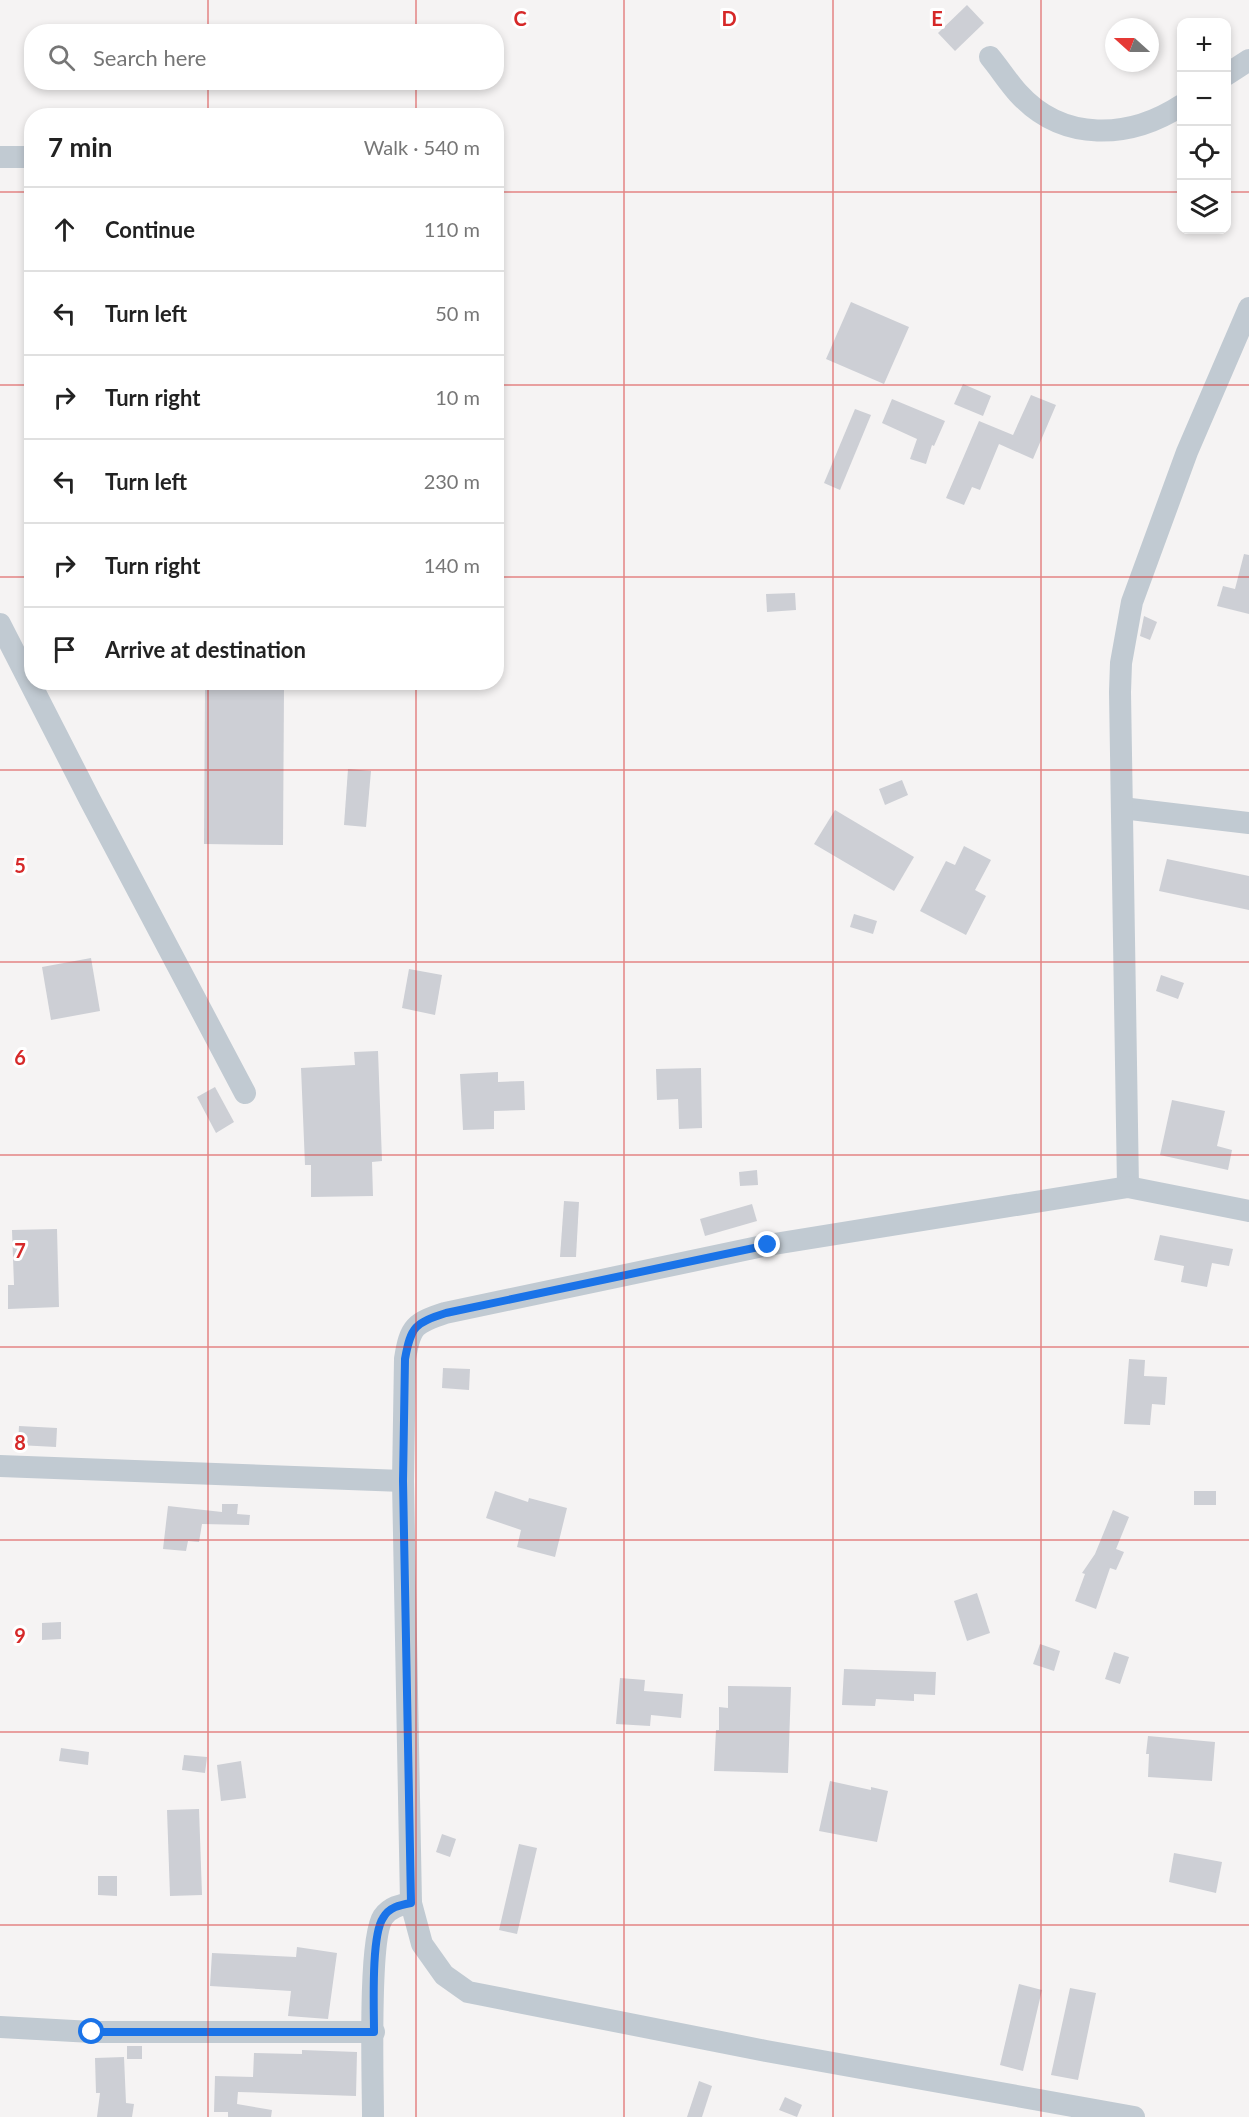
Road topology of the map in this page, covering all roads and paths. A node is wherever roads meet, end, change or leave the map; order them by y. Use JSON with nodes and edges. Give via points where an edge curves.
{"nodes":[{"id":1,"x":990,"y":57,"type":"dead end"},
{"id":2,"x":1249,"y":60,"type":"edge"},
{"id":3,"x":1231,"y":72,"type":"edge"},
{"id":4,"x":1177,"y":108,"type":"edge"},
{"id":5,"x":0,"y":157,"type":"edge"},
{"id":6,"x":24,"y":157,"type":"edge"},
{"id":7,"x":1249,"y":308,"type":"edge"},
{"id":8,"x":0,"y":624,"type":"edge"},
{"id":9,"x":24,"y":671,"type":"edge"},
{"id":10,"x":34,"y":690,"type":"edge"},
{"id":11,"x":1122,"y":808,"type":"junction"},
{"id":12,"x":1249,"y":823,"type":"edge"},
{"id":13,"x":245,"y":1093,"type":"dead end"},
{"id":14,"x":1128,"y":1187,"type":"junction"},
{"id":15,"x":1249,"y":1210,"type":"edge"},
{"id":16,"x":0,"y":1466,"type":"edge"},
{"id":17,"x":403,"y":1481,"type":"junction"},
{"id":18,"x":411,"y":1903,"type":"junction"},
{"id":19,"x":383,"y":1918,"type":"junction"},
{"id":20,"x":422,"y":1944,"type":"junction"},
{"id":21,"x":0,"y":2027,"type":"edge"},
{"id":22,"x":374,"y":2032,"type":"junction"},
{"id":23,"x":1082,"y":2112,"type":"edge"},
{"id":24,"x":373,"y":2117,"type":"edge"},
{"id":25,"x":1134,"y":2117,"type":"edge"}],
"edges":[{"from":1,"to":4,"type":"street","via":[[1019,94],[1053,119],[1075,128],[1095,132],[1121,130]]},
{"from":2,"to":3,"type":"street"},
{"from":5,"to":6,"type":"street"},
{"from":7,"to":11,"type":"street","via":[[1187,452],[1132,602],[1121,663]]},
{"from":8,"to":9,"type":"street"},
{"from":10,"to":13,"type":"street"},
{"from":11,"to":12,"type":"street"},
{"from":11,"to":14,"type":"street"},
{"from":14,"to":15,"type":"street"},
{"from":14,"to":17,"type":"street","via":[[768,1245],[446,1313],[420,1322],[408,1340],[405,1359]]},
{"from":16,"to":17,"type":"street"},
{"from":17,"to":18,"type":"street"},
{"from":18,"to":19,"type":"street","via":[[396,1906]]},
{"from":18,"to":20,"type":"street"},
{"from":19,"to":20,"type":"street"},
{"from":19,"to":22,"type":"street","via":[[377,1941]]},
{"from":20,"to":23,"type":"street","via":[[444,1975],[468,1992]]},
{"from":21,"to":22,"type":"street","via":[[92,2032]]},
{"from":22,"to":24,"type":"street"},
{"from":23,"to":25,"type":"street"}]}
